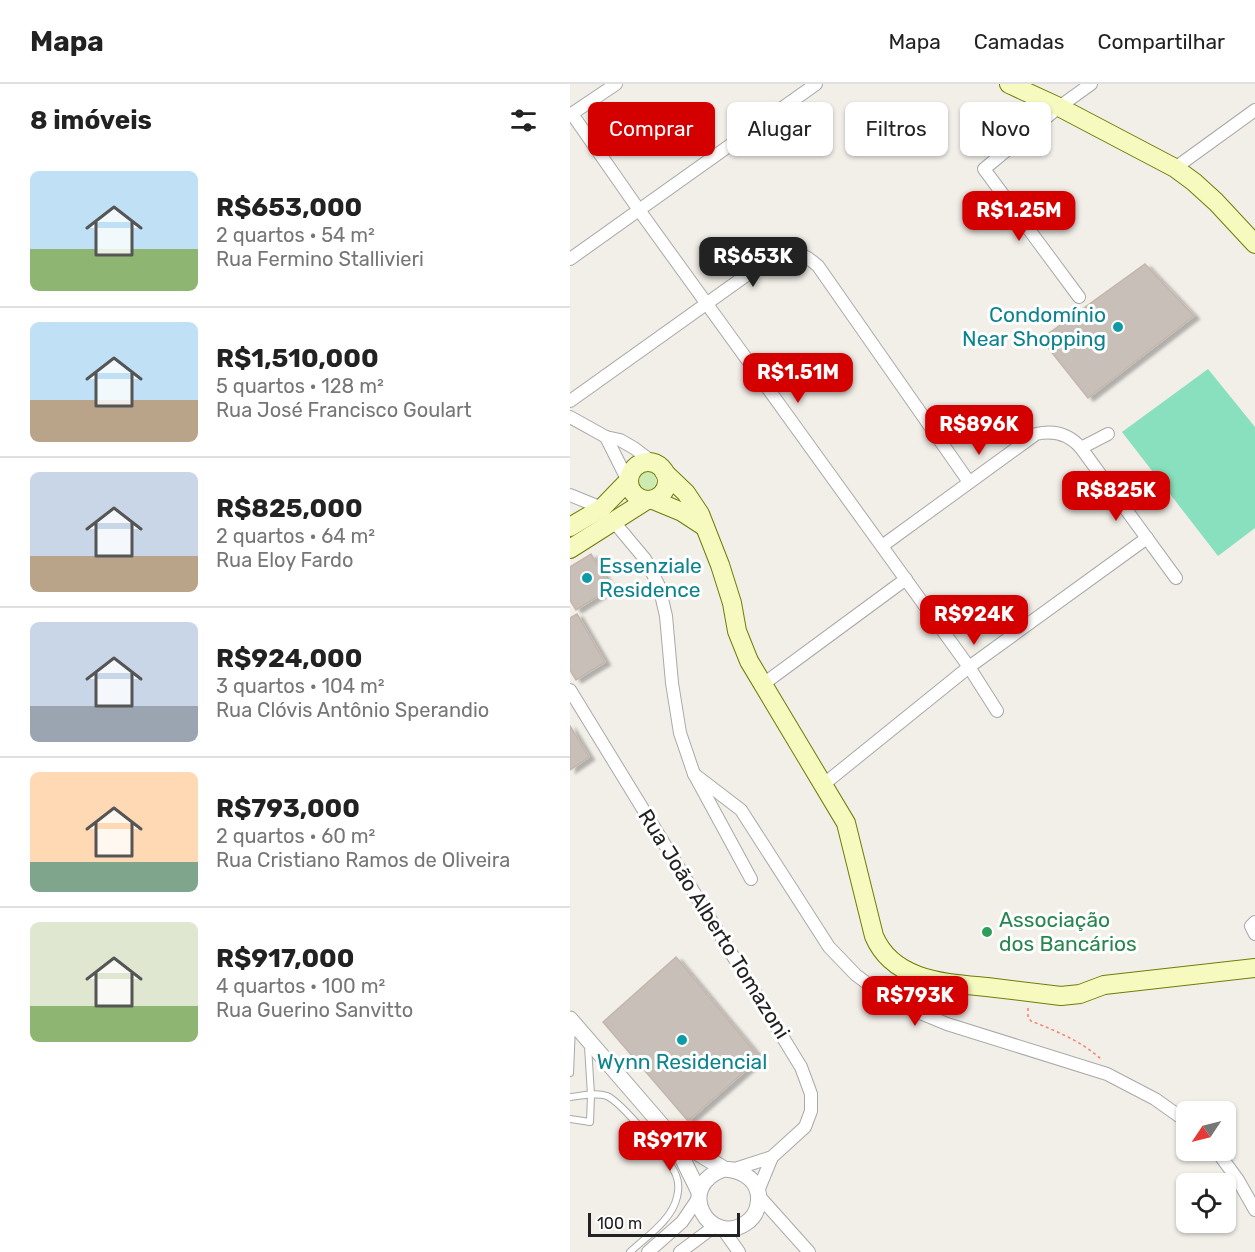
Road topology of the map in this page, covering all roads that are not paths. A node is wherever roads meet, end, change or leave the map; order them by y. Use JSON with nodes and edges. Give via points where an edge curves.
{"nodes":[{"id":1,"x":615,"y":84,"type":"edge"},
{"id":2,"x":816,"y":84,"type":"edge"},
{"id":3,"x":1009,"y":84,"type":"edge"},
{"id":4,"x":1091,"y":84,"type":"edge"},
{"id":5,"x":1059,"y":107,"type":"junction"},
{"id":6,"x":1255,"y":110,"type":"edge"},
{"id":7,"x":571,"y":115,"type":"edge"},
{"id":8,"x":1175,"y":168,"type":"junction"},
{"id":9,"x":639,"y":210,"type":"junction"},
{"id":10,"x":1255,"y":244,"type":"edge"},
{"id":11,"x":570,"y":259,"type":"edge"},
{"id":12,"x":1078,"y":297,"type":"dead end"},
{"id":13,"x":707,"y":302,"type":"junction"},
{"id":14,"x":570,"y":401,"type":"edge"},
{"id":15,"x":570,"y":417,"type":"edge"},
{"id":16,"x":1108,"y":435,"type":"dead end"},
{"id":17,"x":606,"y":437,"type":"junction"},
{"id":18,"x":1081,"y":448,"type":"junction"},
{"id":19,"x":660,"y":468,"type":"junction"},
{"id":20,"x":629,"y":480,"type":"junction"},
{"id":21,"x":969,"y":482,"type":"junction"},
{"id":22,"x":570,"y":495,"type":"edge"},
{"id":23,"x":650,"y":500,"type":"junction"},
{"id":24,"x":602,"y":508,"type":"junction"},
{"id":25,"x":614,"y":522,"type":"junction"},
{"id":26,"x":705,"y":526,"type":"junction"},
{"id":27,"x":570,"y":527,"type":"edge"},
{"id":28,"x":1147,"y":538,"type":"junction"},
{"id":29,"x":882,"y":546,"type":"junction"},
{"id":30,"x":570,"y":549,"type":"edge"},
{"id":31,"x":1176,"y":578,"type":"dead end"},
{"id":32,"x":906,"y":579,"type":"junction"},
{"id":33,"x":969,"y":667,"type":"junction"},
{"id":34,"x":762,"y":685,"type":"junction"},
{"id":35,"x":570,"y":690,"type":"edge"},
{"id":36,"x":997,"y":711,"type":"dead end"},
{"id":37,"x":694,"y":774,"type":"junction"},
{"id":38,"x":824,"y":784,"type":"junction"},
{"id":39,"x":751,"y":879,"type":"dead end"},
{"id":40,"x":1255,"y":922,"type":"edge"},
{"id":41,"x":1255,"y":934,"type":"edge"},
{"id":42,"x":1255,"y":968,"type":"edge"},
{"id":43,"x":571,"y":1020,"type":"edge"},
{"id":44,"x":588,"y":1039,"type":"junction"},
{"id":45,"x":570,"y":1072,"type":"edge"},
{"id":46,"x":591,"y":1095,"type":"junction"},
{"id":47,"x":570,"y":1097,"type":"edge"},
{"id":48,"x":1176,"y":1114,"type":"edge"},
{"id":49,"x":570,"y":1119,"type":"edge"},
{"id":50,"x":672,"y":1137,"type":"junction"},
{"id":51,"x":772,"y":1157,"type":"junction"},
{"id":52,"x":1224,"y":1161,"type":"edge"},
{"id":53,"x":730,"y":1169,"type":"junction"},
{"id":54,"x":758,"y":1193,"type":"junction"},
{"id":55,"x":699,"y":1195,"type":"junction"},
{"id":56,"x":1255,"y":1210,"type":"edge"},
{"id":57,"x":718,"y":1227,"type":"junction"},
{"id":58,"x":630,"y":1252,"type":"edge"},
{"id":59,"x":648,"y":1252,"type":"edge"},
{"id":60,"x":680,"y":1252,"type":"edge"},
{"id":61,"x":739,"y":1252,"type":"edge"},
{"id":62,"x":808,"y":1252,"type":"edge"}],
"edges":[{"from":1,"to":7,"type":"street"},
{"from":2,"to":9,"type":"street"},
{"from":3,"to":5,"type":"main road"},
{"from":4,"to":5,"type":"street"},
{"from":5,"to":8,"type":"main road"},
{"from":5,"to":12,"type":"street","via":[[984,169]]},
{"from":6,"to":8,"type":"street"},
{"from":7,"to":9,"type":"street"},
{"from":8,"to":10,"type":"main road","via":[[1216,202]]},
{"from":9,"to":11,"type":"street"},
{"from":9,"to":13,"type":"street"},
{"from":13,"to":14,"type":"street"},
{"from":13,"to":21,"type":"street","via":[[772,256],[783,252],[805,255],[818,266]]},
{"from":13,"to":29,"type":"street"},
{"from":15,"to":17,"type":"street"},
{"from":16,"to":18,"type":"street"},
{"from":17,"to":19,"type":"street","via":[[634,447]]},
{"from":17,"to":20,"type":"street"},
{"from":18,"to":21,"type":"street","via":[[1072,437],[1040,433]]},
{"from":18,"to":28,"type":"street"},
{"from":19,"to":20,"type":"main road","via":[[649,462],[636,467]]},
{"from":19,"to":23,"type":"main road","via":[[667,477],[666,489]]},
{"from":19,"to":26,"type":"main road","via":[[686,493]]},
{"from":20,"to":23,"type":"main road","via":[[636,496]]},
{"from":20,"to":24,"type":"main road"},
{"from":21,"to":29,"type":"street"},
{"from":22,"to":24,"type":"street"},
{"from":23,"to":25,"type":"main road"},
{"from":23,"to":26,"type":"main road"},
{"from":24,"to":27,"type":"main road"},
{"from":25,"to":30,"type":"main road"},
{"from":25,"to":37,"type":"street","via":[[645,559],[659,586],[680,733]]},
{"from":26,"to":34,"type":"main road","via":[[732,603],[737,631]]},
{"from":28,"to":31,"type":"street"},
{"from":28,"to":33,"type":"street"},
{"from":29,"to":32,"type":"street"},
{"from":32,"to":33,"type":"street"},
{"from":32,"to":34,"type":"street"},
{"from":33,"to":36,"type":"street"},
{"from":33,"to":38,"type":"street"},
{"from":34,"to":38,"type":"main road"},
{"from":35,"to":51,"type":"street","name":"Rua João Alberto Tomazoni","via":[[801,1067],[811,1094],[811,1111],[805,1127]]},
{"from":37,"to":39,"type":"street"},
{"from":37,"to":48,"type":"street","via":[[741,810],[829,947],[856,975],[891,1001],[956,1027],[1107,1074]]},
{"from":38,"to":42,"type":"main road","via":[[846,823],[880,950],[919,977],[1061,996],[1104,985]]},
{"from":40,"to":41,"type":"street","via":[[1251,926]]},
{"from":43,"to":44,"type":"street"},
{"from":43,"to":45,"type":"lane"},
{"from":44,"to":46,"type":"lane"},
{"from":44,"to":50,"type":"street"},
{"from":46,"to":47,"type":"lane"},
{"from":46,"to":49,"type":"lane","via":[[590,1122]]},
{"from":46,"to":58,"type":"lane","via":[[608,1096],[615,1102],[670,1164],[678,1183],[677,1199],[670,1212]]},
{"from":50,"to":53,"type":"street"},
{"from":50,"to":55,"type":"street"},
{"from":51,"to":53,"type":"street","name":"Rua João Alberto Tomazoni"},
{"from":51,"to":54,"type":"street","name":"Rua João Alberto Tomazoni"},
{"from":52,"to":56,"type":"street"},
{"from":53,"to":54,"type":"street","via":[[745,1174]]},
{"from":53,"to":55,"type":"street","via":[[713,1173],[704,1181]]},
{"from":54,"to":57,"type":"street","via":[[758,1205],[748,1221],[731,1229]]},
{"from":54,"to":62,"type":"street"},
{"from":55,"to":57,"type":"street","via":[[700,1209]]},
{"from":55,"to":59,"type":"street","via":[[682,1222]]},
{"from":57,"to":60,"type":"street"},
{"from":57,"to":61,"type":"street"}]}
